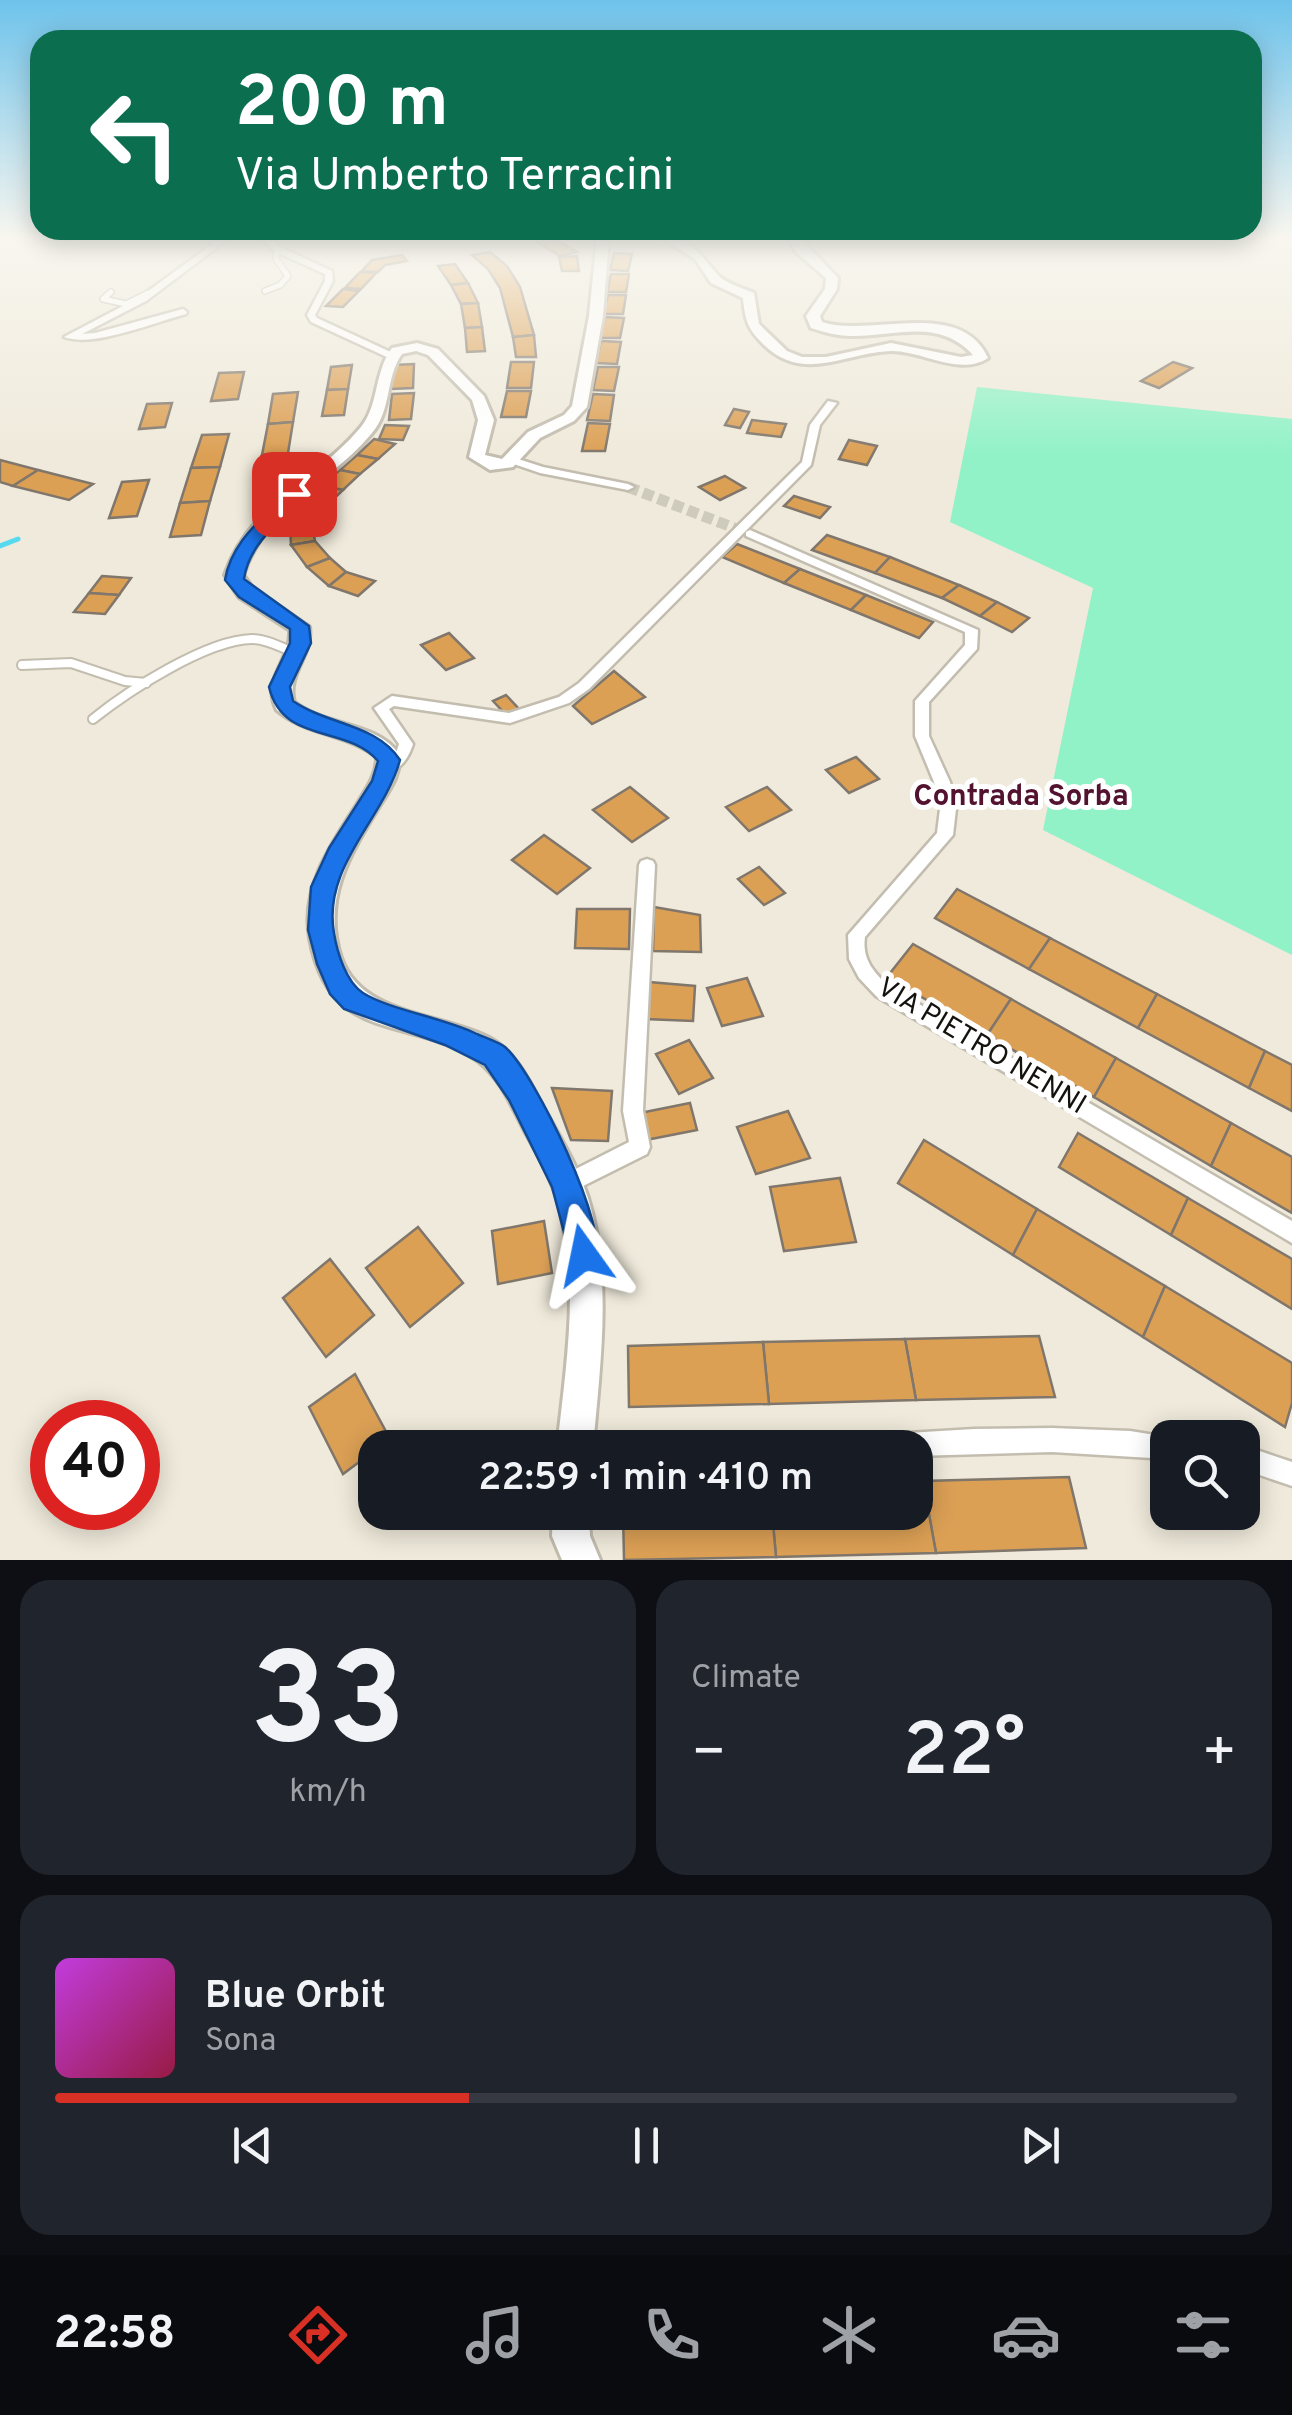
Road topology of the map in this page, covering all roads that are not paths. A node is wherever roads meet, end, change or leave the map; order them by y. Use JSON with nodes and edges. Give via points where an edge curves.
{"nodes":[{"id":1,"x":119,"y":310,"type":"edge"},
{"id":2,"x":315,"y":310,"type":"edge"},
{"id":3,"x":597,"y":310,"type":"edge"},
{"id":4,"x":750,"y":310,"type":"edge"},
{"id":5,"x":817,"y":310,"type":"edge"},
{"id":6,"x":183,"y":312,"type":"dead end"},
{"id":7,"x":392,"y":356,"type":"junction"},
{"id":8,"x":832,"y":403,"type":"dead end"},
{"id":9,"x":512,"y":460,"type":"junction"},
{"id":10,"x":628,"y":487,"type":"tunnel mouth"},
{"id":11,"x":750,"y":534,"type":"tunnel mouth"},
{"id":12,"x":296,"y":653,"type":"junction"},
{"id":13,"x":22,"y":665,"type":"dead end"},
{"id":14,"x":150,"y":683,"type":"junction"},
{"id":15,"x":92,"y":719,"type":"dead end"},
{"id":16,"x":389,"y":766,"type":"junction"},
{"id":17,"x":647,"y":866,"type":"dead end"},
{"id":18,"x":567,"y":1184,"type":"junction"},
{"id":19,"x":1292,"y":1233,"type":"edge"},
{"id":20,"x":577,"y":1430,"type":"edge"},
{"id":21,"x":933,"y":1445,"type":"edge"},
{"id":22,"x":1150,"y":1445,"type":"edge"},
{"id":23,"x":1260,"y":1463,"type":"edge"},
{"id":24,"x":1292,"y":1474,"type":"edge"},
{"id":25,"x":571,"y":1530,"type":"edge"},
{"id":26,"x":580,"y":1560,"type":"edge"}],
"edges":[{"from":1,"to":6,"type":"street","via":[[69,337]]},
{"from":2,"to":7,"type":"street","via":[[314,320]]},
{"from":3,"to":9,"type":"street","via":[[579,407],[534,434]]},
{"from":4,"to":5,"type":"street","via":[[752,325],[790,358],[826,361],[891,347],[961,361],[982,358],[936,325],[838,331],[816,324]]},
{"from":7,"to":9,"type":"street","via":[[408,347],[433,352],[482,404],[486,420],[478,459],[494,466]]},
{"from":7,"to":12,"type":"street","via":[[371,424],[280,507],[237,562],[240,588],[299,626]]},
{"from":8,"to":16,"type":"street","via":[[815,425],[807,463],[584,686],[510,718],[392,701],[383,712],[406,744]]},
{"from":9,"to":10,"type":"street"},
{"from":11,"to":19,"type":"street","name":"VIA PIETRO NENNI","via":[[971,630],[972,646],[922,701],[922,736],[946,796],[945,835],[858,935],[855,952],[864,974],[882,991]]},
{"from":12,"to":14,"type":"lane","via":[[238,640]]},
{"from":12,"to":16,"type":"street","via":[[279,687],[284,705],[308,722],[374,742],[388,754]]},
{"from":13,"to":14,"type":"lane","via":[[65,662],[118,682]]},
{"from":14,"to":15,"type":"lane"},
{"from":16,"to":18,"type":"street","via":[[323,887],[320,930],[334,975],[368,1009],[495,1056]]},
{"from":17,"to":18,"type":"street","via":[[633,1111],[640,1147]]},
{"from":18,"to":20,"type":"street","via":[[585,1273]]},
{"from":21,"to":22,"type":"street"},
{"from":23,"to":24,"type":"street"},
{"from":25,"to":26,"type":"street"}]}
